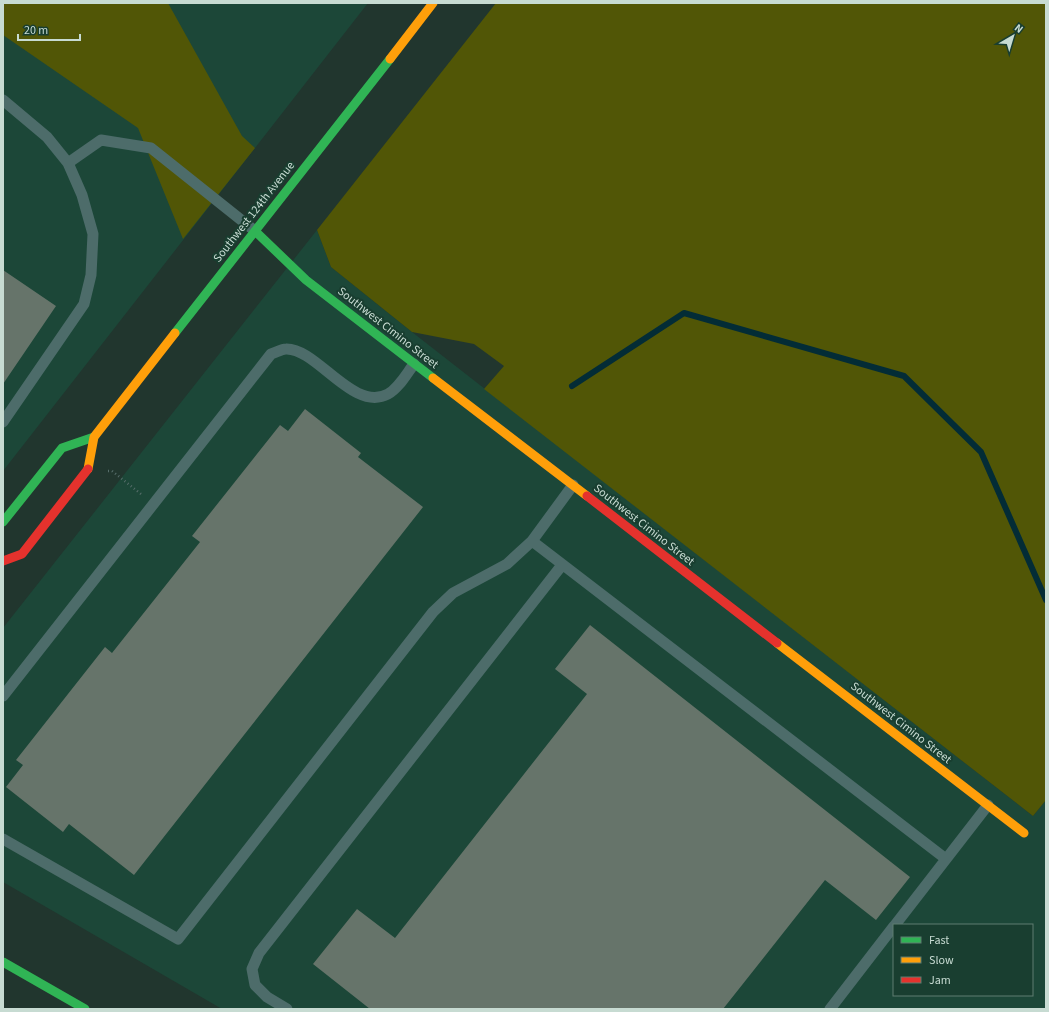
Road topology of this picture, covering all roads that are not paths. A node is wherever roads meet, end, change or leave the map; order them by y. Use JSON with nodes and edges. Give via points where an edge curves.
{"nodes":[{"id":1,"x":433,"y":3,"type":"edge"},
{"id":2,"x":3,"y":100,"type":"edge"},
{"id":3,"x":68,"y":163,"type":"junction"},
{"id":4,"x":255,"y":231,"type":"junction"},
{"id":5,"x":414,"y":364,"type":"junction"},
{"id":6,"x":3,"y":422,"type":"edge"},
{"id":7,"x":94,"y":437,"type":"junction"},
{"id":8,"x":573,"y":485,"type":"junction"},
{"id":9,"x":3,"y":522,"type":"edge"},
{"id":10,"x":532,"y":541,"type":"junction"},
{"id":11,"x":3,"y":561,"type":"edge"},
{"id":12,"x":562,"y":565,"type":"junction"},
{"id":13,"x":3,"y":696,"type":"edge"},
{"id":14,"x":988,"y":805,"type":"junction"},
{"id":15,"x":1024,"y":833,"type":"dead end"},
{"id":16,"x":3,"y":839,"type":"edge"},
{"id":17,"x":946,"y":859,"type":"junction"},
{"id":18,"x":895,"y":924,"type":"edge"},
{"id":19,"x":893,"y":926,"type":"edge"},
{"id":20,"x":3,"y":962,"type":"edge"},
{"id":21,"x":85,"y":1009,"type":"edge"},
{"id":22,"x":286,"y":1009,"type":"edge"},
{"id":23,"x":830,"y":1009,"type":"edge"}],
"edges":[{"from":1,"to":4,"type":"main road","name":"Southwest 124th Avenue"},
{"from":2,"to":3,"type":"lane","via":[[47,137]]},
{"from":3,"to":4,"type":"lane","via":[[101,140],[151,148]]},
{"from":3,"to":6,"type":"lane","via":[[82,195],[93,234],[91,275],[84,304]]},
{"from":4,"to":5,"type":"main road","name":"Southwest Cimino Street","via":[[306,280]]},
{"from":4,"to":7,"type":"main road","name":"Southwest 124th Avenue"},
{"from":5,"to":8,"type":"main road","name":"Southwest Cimino Street"},
{"from":5,"to":13,"type":"lane","via":[[388,394],[365,397],[301,352],[285,348],[272,354]]},
{"from":7,"to":9,"type":"main road","via":[[62,448]]},
{"from":7,"to":11,"type":"main road","name":"Southwest 124th Avenue","via":[[88,469],[22,554]]},
{"from":8,"to":10,"type":"lane"},
{"from":8,"to":14,"type":"main road","name":"Southwest Cimino Street"},
{"from":10,"to":12,"type":"lane"},
{"from":10,"to":16,"type":"lane","via":[[507,564],[453,593],[433,612],[178,939]]},
{"from":12,"to":17,"type":"lane"},
{"from":12,"to":22,"type":"lane","via":[[259,953],[252,969],[255,984],[267,997]]},
{"from":14,"to":15,"type":"main road","name":"Southwest Cimino Street"},
{"from":14,"to":17,"type":"lane"},
{"from":17,"to":18,"type":"lane"},
{"from":19,"to":23,"type":"lane"},
{"from":20,"to":21,"type":"main road"}]}
